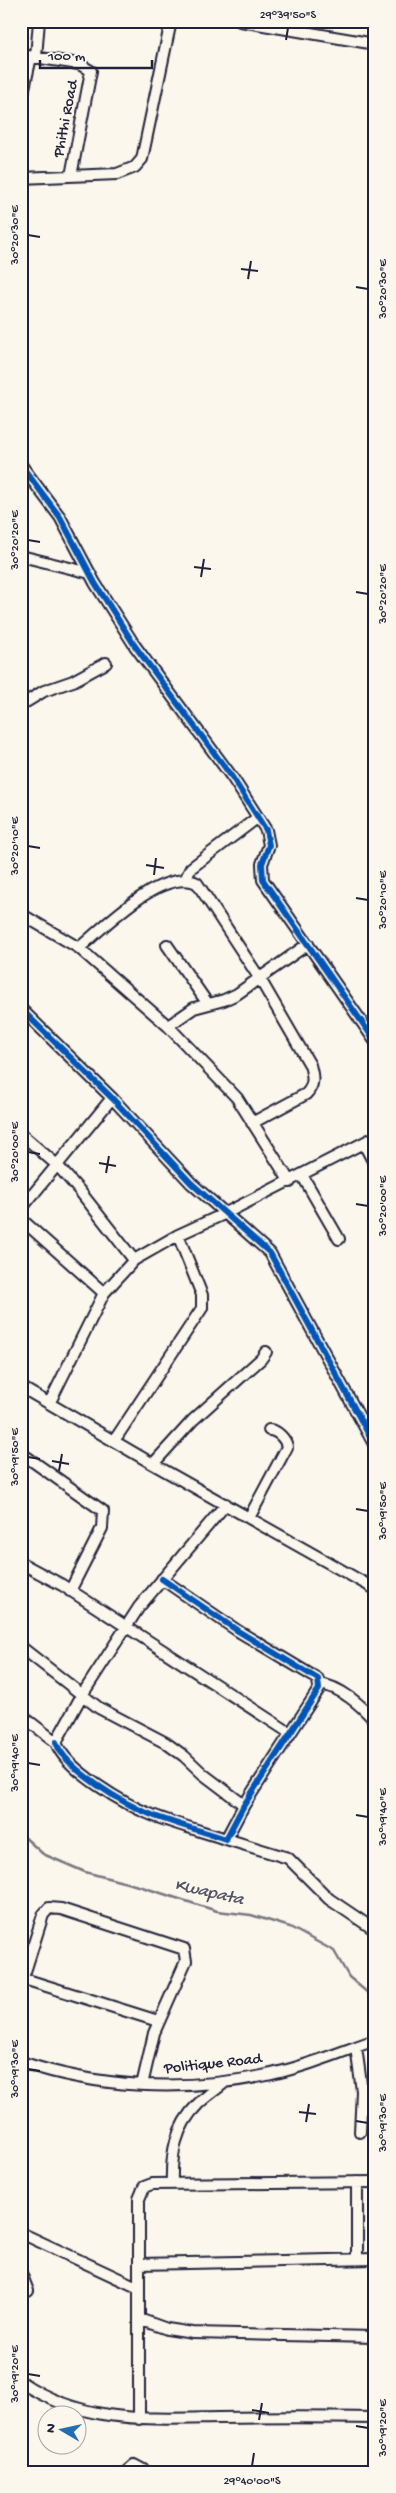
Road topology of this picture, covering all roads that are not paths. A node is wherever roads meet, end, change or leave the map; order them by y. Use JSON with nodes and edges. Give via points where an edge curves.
{"nodes":[{"id":1,"x":39,"y":21,"type":"edge"},
{"id":2,"x":171,"y":21,"type":"edge"},
{"id":3,"x":245,"y":22,"type":"edge"},
{"id":4,"x":375,"y":44,"type":"edge"},
{"id":5,"x":29,"y":56,"type":"edge"},
{"id":6,"x":21,"y":102,"type":"edge"},
{"id":7,"x":71,"y":176,"type":"junction"},
{"id":8,"x":21,"y":178,"type":"edge"},
{"id":9,"x":21,"y":465,"type":"edge"},
{"id":10,"x":21,"y":556,"type":"edge"},
{"id":11,"x":90,"y":573,"type":"junction"},
{"id":12,"x":106,"y":662,"type":"dead end"},
{"id":13,"x":21,"y":705,"type":"edge"},
{"id":14,"x":257,"y":818,"type":"junction"},
{"id":15,"x":185,"y":880,"type":"junction"},
{"id":16,"x":21,"y":914,"type":"edge"},
{"id":17,"x":308,"y":944,"type":"junction"},
{"id":18,"x":167,"y":946,"type":"dead end"},
{"id":19,"x":79,"y":948,"type":"junction"},
{"id":20,"x":260,"y":979,"type":"junction"},
{"id":21,"x":208,"y":1004,"type":"junction"},
{"id":22,"x":21,"y":1009,"type":"edge"},
{"id":23,"x":168,"y":1026,"type":"junction"},
{"id":24,"x":375,"y":1042,"type":"edge"},
{"id":25,"x":112,"y":1098,"type":"junction"},
{"id":26,"x":252,"y":1123,"type":"junction"},
{"id":27,"x":21,"y":1134,"type":"edge"},
{"id":28,"x":375,"y":1137,"type":"edge"},
{"id":29,"x":364,"y":1144,"type":"junction"},
{"id":30,"x":56,"y":1165,"type":"junction"},
{"id":31,"x":375,"y":1165,"type":"edge"},
{"id":32,"x":302,"y":1175,"type":"junction"},
{"id":33,"x":290,"y":1182,"type":"junction"},
{"id":34,"x":21,"y":1209,"type":"edge"},
{"id":35,"x":224,"y":1214,"type":"junction"},
{"id":36,"x":21,"y":1219,"type":"edge"},
{"id":37,"x":178,"y":1234,"type":"junction"},
{"id":38,"x":339,"y":1239,"type":"dead end"},
{"id":39,"x":134,"y":1260,"type":"junction"},
{"id":40,"x":104,"y":1293,"type":"junction"},
{"id":41,"x":266,"y":1352,"type":"dead end"},
{"id":42,"x":22,"y":1388,"type":"edge"},
{"id":43,"x":50,"y":1402,"type":"junction"},
{"id":44,"x":269,"y":1430,"type":"dead end"},
{"id":45,"x":114,"y":1441,"type":"junction"},
{"id":46,"x":375,"y":1446,"type":"edge"},
{"id":47,"x":21,"y":1453,"type":"edge"},
{"id":48,"x":153,"y":1464,"type":"junction"},
{"id":49,"x":226,"y":1504,"type":"junction"},
{"id":50,"x":249,"y":1518,"type":"junction"},
{"id":51,"x":21,"y":1563,"type":"edge"},
{"id":52,"x":162,"y":1579,"type":"junction"},
{"id":53,"x":375,"y":1588,"type":"edge"},
{"id":54,"x":70,"y":1591,"type":"junction"},
{"id":55,"x":126,"y":1627,"type":"junction"},
{"id":56,"x":21,"y":1647,"type":"edge"},
{"id":57,"x":319,"y":1684,"type":"junction"},
{"id":58,"x":82,"y":1695,"type":"junction"},
{"id":59,"x":21,"y":1715,"type":"edge"},
{"id":60,"x":375,"y":1721,"type":"edge"},
{"id":61,"x":290,"y":1733,"type":"junction"},
{"id":62,"x":56,"y":1742,"type":"junction"},
{"id":63,"x":244,"y":1804,"type":"junction"},
{"id":64,"x":226,"y":1839,"type":"junction"},
{"id":65,"x":375,"y":1930,"type":"edge"},
{"id":66,"x":22,"y":1978,"type":"edge"},
{"id":67,"x":158,"y":2021,"type":"junction"},
{"id":68,"x":375,"y":2040,"type":"edge"},
{"id":69,"x":356,"y":2047,"type":"junction"},
{"id":70,"x":21,"y":2062,"type":"edge"},
{"id":71,"x":225,"y":2082,"type":"junction"},
{"id":72,"x":142,"y":2085,"type":"junction"},
{"id":73,"x":360,"y":2132,"type":"dead end"},
{"id":74,"x":357,"y":2182,"type":"junction"},
{"id":75,"x":375,"y":2182,"type":"edge"},
{"id":76,"x":172,"y":2184,"type":"junction"},
{"id":77,"x":21,"y":2233,"type":"edge"},
{"id":78,"x":357,"y":2259,"type":"junction"},
{"id":79,"x":375,"y":2259,"type":"edge"},
{"id":80,"x":139,"y":2264,"type":"junction"},
{"id":81,"x":21,"y":2273,"type":"edge"},
{"id":82,"x":140,"y":2288,"type":"junction"},
{"id":83,"x":28,"y":2291,"type":"dead end"},
{"id":84,"x":140,"y":2318,"type":"junction"},
{"id":85,"x":375,"y":2337,"type":"edge"},
{"id":86,"x":21,"y":2382,"type":"edge"},
{"id":87,"x":375,"y":2418,"type":"edge"},
{"id":88,"x":139,"y":2419,"type":"junction"},
{"id":89,"x":126,"y":2472,"type":"edge"},
{"id":90,"x":146,"y":2472,"type":"edge"}],
"edges":[{"from":1,"to":5,"type":"street"},
{"from":2,"to":7,"type":"street","via":[[142,159],[127,172]]},
{"from":3,"to":4,"type":"street"},
{"from":5,"to":6,"type":"street"},
{"from":5,"to":7,"type":"street","name":"Phithi Road","via":[[79,64],[91,71]]},
{"from":7,"to":8,"type":"street"},
{"from":9,"to":11,"type":"street","via":[[60,517]]},
{"from":10,"to":11,"type":"street"},
{"from":11,"to":14,"type":"street","via":[[135,646],[232,777]]},
{"from":12,"to":13,"type":"street"},
{"from":14,"to":15,"type":"street","via":[[191,868]]},
{"from":14,"to":17,"type":"street","via":[[269,839],[261,869],[263,880]]},
{"from":15,"to":19,"type":"street","via":[[160,885]]},
{"from":15,"to":20,"type":"street","via":[[197,883],[201,888]]},
{"from":16,"to":19,"type":"street"},
{"from":17,"to":20,"type":"street"},
{"from":17,"to":24,"type":"street"},
{"from":18,"to":21,"type":"street"},
{"from":19,"to":23,"type":"street"},
{"from":20,"to":21,"type":"street","via":[[224,1000]]},
{"from":20,"to":26,"type":"street","via":[[310,1065],[313,1079],[306,1094]]},
{"from":21,"to":23,"type":"street","via":[[194,1008]]},
{"from":22,"to":25,"type":"street"},
{"from":23,"to":26,"type":"street","via":[[237,1098]]},
{"from":25,"to":30,"type":"street"},
{"from":25,"to":35,"type":"street"},
{"from":26,"to":33,"type":"street"},
{"from":27,"to":30,"type":"street"},
{"from":28,"to":29,"type":"street"},
{"from":29,"to":31,"type":"street"},
{"from":29,"to":32,"type":"street"},
{"from":30,"to":34,"type":"street"},
{"from":30,"to":39,"type":"street"},
{"from":32,"to":33,"type":"street"},
{"from":32,"to":38,"type":"street"},
{"from":33,"to":35,"type":"street"},
{"from":35,"to":37,"type":"street"},
{"from":35,"to":46,"type":"street","via":[[254,1237],[276,1260]]},
{"from":36,"to":40,"type":"street"},
{"from":37,"to":39,"type":"street"},
{"from":37,"to":45,"type":"street","via":[[202,1295],[202,1308]]},
{"from":39,"to":40,"type":"street"},
{"from":40,"to":43,"type":"street"},
{"from":41,"to":48,"type":"street","via":[[182,1431]]},
{"from":42,"to":43,"type":"street"},
{"from":43,"to":45,"type":"street"},
{"from":44,"to":50,"type":"street","via":[[276,1431],[287,1446]]},
{"from":45,"to":48,"type":"street"},
{"from":47,"to":54,"type":"street","via":[[103,1511],[102,1528]]},
{"from":48,"to":49,"type":"street"},
{"from":49,"to":50,"type":"street"},
{"from":49,"to":52,"type":"street"},
{"from":50,"to":53,"type":"street"},
{"from":51,"to":54,"type":"street"},
{"from":52,"to":55,"type":"street"},
{"from":52,"to":57,"type":"street","via":[[238,1631],[316,1676]]},
{"from":54,"to":55,"type":"street"},
{"from":55,"to":58,"type":"street"},
{"from":55,"to":61,"type":"street"},
{"from":56,"to":58,"type":"street"},
{"from":57,"to":60,"type":"street","via":[[332,1686]]},
{"from":57,"to":61,"type":"street","via":[[319,1689]]},
{"from":58,"to":62,"type":"street"},
{"from":58,"to":63,"type":"street","via":[[99,1708],[166,1743]]},
{"from":59,"to":62,"type":"street"},
{"from":61,"to":63,"type":"street"},
{"from":62,"to":64,"type":"street","via":[[59,1751],[82,1772],[136,1807]]},
{"from":63,"to":64,"type":"street"},
{"from":64,"to":65,"type":"street","via":[[288,1858],[329,1900]]},
{"from":66,"to":67,"type":"street"},
{"from":66,"to":67,"type":"street","via":[[42,1915],[49,1908],[174,1944],[186,1951],[186,1961]]},
{"from":67,"to":72,"type":"street"},
{"from":68,"to":69,"type":"street","name":"Politique Road"},
{"from":69,"to":71,"type":"street","name":"Politique Road","via":[[263,2076]]},
{"from":69,"to":73,"type":"street","via":[[362,2091]]},
{"from":70,"to":72,"type":"street","name":"Politique Road","via":[[47,2070]]},
{"from":71,"to":72,"type":"street","name":"Politique Road","via":[[189,2086]]},
{"from":71,"to":76,"type":"street","via":[[198,2104],[174,2143]]},
{"from":74,"to":75,"type":"street"},
{"from":74,"to":76,"type":"street"},
{"from":74,"to":78,"type":"street"},
{"from":76,"to":80,"type":"street","via":[[152,2184],[141,2190]]},
{"from":77,"to":82,"type":"street"},
{"from":78,"to":79,"type":"street"},
{"from":78,"to":80,"type":"street"},
{"from":80,"to":82,"type":"street"},
{"from":81,"to":83,"type":"street"},
{"from":82,"to":84,"type":"street"},
{"from":84,"to":85,"type":"street","via":[[176,2331],[193,2333]]},
{"from":84,"to":88,"type":"street"},
{"from":86,"to":88,"type":"street","via":[[74,2408]]},
{"from":87,"to":88,"type":"street"},
{"from":89,"to":90,"type":"street","via":[[134,2465]]}]}
